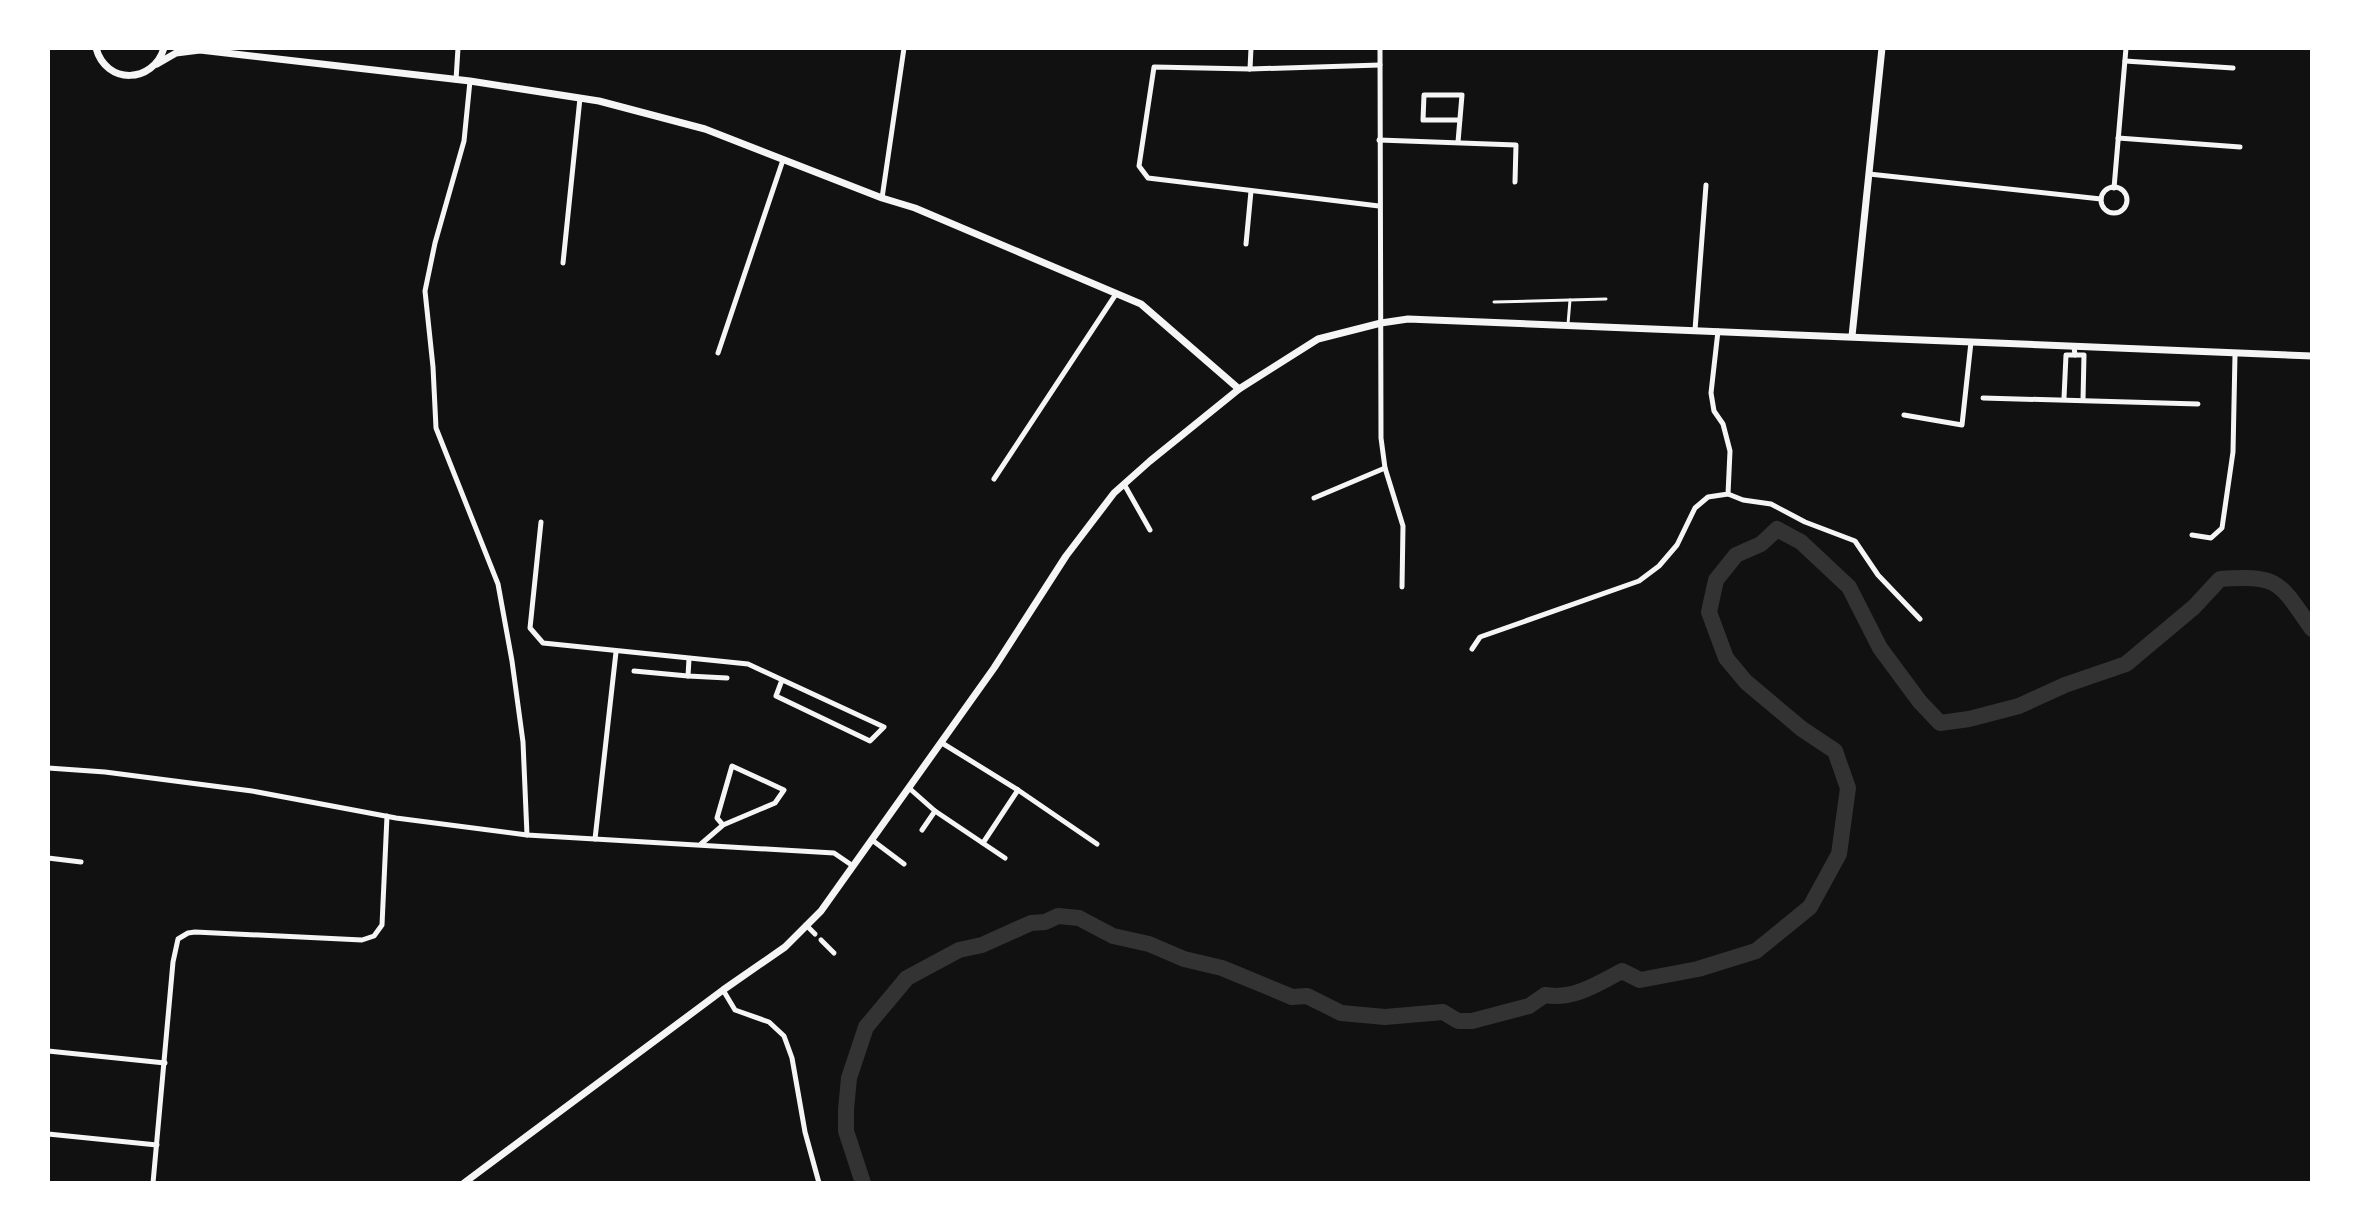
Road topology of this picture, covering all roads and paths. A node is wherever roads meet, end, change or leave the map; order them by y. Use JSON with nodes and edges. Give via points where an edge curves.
{"nodes":[{"id":1,"x":164,"y":48,"type":"edge"},
{"id":2,"x":458,"y":48,"type":"edge"},
{"id":3,"x":904,"y":48,"type":"edge"},
{"id":4,"x":1251,"y":48,"type":"edge"},
{"id":5,"x":1380,"y":48,"type":"edge"},
{"id":6,"x":1882,"y":48,"type":"edge"},
{"id":7,"x":2126,"y":48,"type":"edge"},
{"id":8,"x":197,"y":49,"type":"edge"},
{"id":9,"x":95,"y":50,"type":"edge"},
{"id":10,"x":2125,"y":61,"type":"junction"},
{"id":11,"x":157,"y":64,"type":"junction"},
{"id":12,"x":1380,"y":65,"type":"junction"},
{"id":13,"x":2233,"y":68,"type":"dead end"},
{"id":14,"x":1250,"y":69,"type":"junction"},
{"id":15,"x":456,"y":80,"type":"junction"},
{"id":16,"x":470,"y":81,"type":"junction"},
{"id":17,"x":580,"y":98,"type":"junction"},
{"id":18,"x":1460,"y":120,"type":"junction"},
{"id":19,"x":2118,"y":138,"type":"junction"},
{"id":20,"x":1379,"y":140,"type":"junction"},
{"id":21,"x":1458,"y":142,"type":"junction"},
{"id":22,"x":2240,"y":147,"type":"dead end"},
{"id":23,"x":783,"y":160,"type":"junction"},
{"id":24,"x":1868,"y":174,"type":"junction"},
{"id":25,"x":1515,"y":182,"type":"dead end"},
{"id":26,"x":1706,"y":185,"type":"dead end"},
{"id":27,"x":2114,"y":188,"type":"junction"},
{"id":28,"x":1251,"y":191,"type":"junction"},
{"id":29,"x":882,"y":198,"type":"junction"},
{"id":30,"x":2101,"y":199,"type":"junction"},
{"id":31,"x":1379,"y":206,"type":"junction"},
{"id":32,"x":1246,"y":244,"type":"dead end"},
{"id":33,"x":563,"y":263,"type":"dead end"},
{"id":34,"x":1116,"y":294,"type":"junction"},
{"id":35,"x":1606,"y":299,"type":"dead end"},
{"id":36,"x":1570,"y":300,"type":"junction"},
{"id":37,"x":1494,"y":302,"type":"dead end"},
{"id":38,"x":1381,"y":323,"type":"junction"},
{"id":39,"x":1568,"y":324,"type":"junction"},
{"id":40,"x":1695,"y":330,"type":"junction"},
{"id":41,"x":1718,"y":331,"type":"junction"},
{"id":42,"x":1852,"y":336,"type":"junction"},
{"id":43,"x":1971,"y":341,"type":"junction"},
{"id":44,"x":2074,"y":346,"type":"junction"},
{"id":45,"x":718,"y":353,"type":"dead end"},
{"id":46,"x":2075,"y":355,"type":"junction"},
{"id":47,"x":2235,"y":355,"type":"junction"},
{"id":48,"x":2312,"y":356,"type":"edge"},
{"id":49,"x":1239,"y":389,"type":"junction"},
{"id":50,"x":1983,"y":398,"type":"dead end"},
{"id":51,"x":2064,"y":398,"type":"junction"},
{"id":52,"x":2083,"y":400,"type":"junction"},
{"id":53,"x":2198,"y":404,"type":"dead end"},
{"id":54,"x":1904,"y":415,"type":"dead end"},
{"id":55,"x":1385,"y":468,"type":"junction"},
{"id":56,"x":994,"y":479,"type":"dead end"},
{"id":57,"x":1124,"y":484,"type":"junction"},
{"id":58,"x":1728,"y":494,"type":"junction"},
{"id":59,"x":1314,"y":498,"type":"dead end"},
{"id":60,"x":541,"y":522,"type":"dead end"},
{"id":61,"x":1150,"y":530,"type":"dead end"},
{"id":62,"x":2192,"y":535,"type":"dead end"},
{"id":63,"x":1402,"y":587,"type":"dead end"},
{"id":64,"x":1920,"y":619,"type":"dead end"},
{"id":65,"x":1472,"y":649,"type":"dead end"},
{"id":66,"x":616,"y":652,"type":"junction"},
{"id":67,"x":689,"y":659,"type":"junction"},
{"id":68,"x":634,"y":671,"type":"dead end"},
{"id":69,"x":688,"y":676,"type":"junction"},
{"id":70,"x":727,"y":678,"type":"dead end"},
{"id":71,"x":782,"y":680,"type":"junction"},
{"id":72,"x":942,"y":743,"type":"junction"},
{"id":73,"x":48,"y":768,"type":"edge"},
{"id":74,"x":909,"y":788,"type":"junction"},
{"id":75,"x":1018,"y":790,"type":"junction"},
{"id":76,"x":935,"y":811,"type":"junction"},
{"id":77,"x":387,"y":816,"type":"junction"},
{"id":78,"x":723,"y":825,"type":"junction"},
{"id":79,"x":922,"y":830,"type":"dead end"},
{"id":80,"x":527,"y":835,"type":"junction"},
{"id":81,"x":595,"y":839,"type":"junction"},
{"id":82,"x":872,"y":840,"type":"junction"},
{"id":83,"x":983,"y":843,"type":"junction"},
{"id":84,"x":1097,"y":844,"type":"dead end"},
{"id":85,"x":700,"y":845,"type":"junction"},
{"id":86,"x":48,"y":858,"type":"edge"},
{"id":87,"x":1005,"y":858,"type":"dead end"},
{"id":88,"x":81,"y":862,"type":"dead end"},
{"id":89,"x":904,"y":864,"type":"dead end"},
{"id":90,"x":853,"y":866,"type":"junction"},
{"id":91,"x":806,"y":925,"type":"junction"},
{"id":92,"x":815,"y":934,"type":"dead end"},
{"id":93,"x":821,"y":940,"type":"dead end"},
{"id":94,"x":834,"y":953,"type":"dead end"},
{"id":95,"x":723,"y":990,"type":"junction"},
{"id":96,"x":48,"y":1051,"type":"edge"},
{"id":97,"x":165,"y":1063,"type":"junction"},
{"id":98,"x":48,"y":1134,"type":"edge"},
{"id":99,"x":157,"y":1145,"type":"junction"},
{"id":100,"x":153,"y":1183,"type":"edge"},
{"id":101,"x":464,"y":1183,"type":"edge"},
{"id":102,"x":819,"y":1183,"type":"edge"}],
"edges":[{"from":1,"to":11,"type":"main road"},
{"from":2,"to":15,"type":"street"},
{"from":3,"to":29,"type":"street"},
{"from":4,"to":14,"type":"street"},
{"from":5,"to":12,"type":"street"},
{"from":6,"to":24,"type":"main road"},
{"from":7,"to":10,"type":"street"},
{"from":8,"to":11,"type":"main road"},
{"from":8,"to":15,"type":"main road"},
{"from":9,"to":11,"type":"main road","via":[[104,65],[122,75],[142,74]]},
{"from":10,"to":13,"type":"street"},
{"from":10,"to":19,"type":"street"},
{"from":12,"to":14,"type":"street"},
{"from":12,"to":20,"type":"street"},
{"from":14,"to":28,"type":"street","via":[[1154,67],[1139,166],[1148,178]]},
{"from":15,"to":16,"type":"main road"},
{"from":16,"to":17,"type":"main road"},
{"from":16,"to":80,"type":"street","via":[[464,141],[425,291],[436,428],[498,584],[523,742]]},
{"from":17,"to":23,"type":"main road","via":[[686,123]]},
{"from":17,"to":33,"type":"street"},
{"from":18,"to":18,"type":"street","via":[[1423,120],[1424,95],[1462,95]]},
{"from":18,"to":21,"type":"street"},
{"from":19,"to":22,"type":"street"},
{"from":19,"to":27,"type":"street"},
{"from":20,"to":21,"type":"street"},
{"from":20,"to":31,"type":"street"},
{"from":21,"to":25,"type":"street","via":[[1516,145]]},
{"from":23,"to":29,"type":"main road"},
{"from":23,"to":45,"type":"street"},
{"from":24,"to":30,"type":"street"},
{"from":24,"to":42,"type":"main road"},
{"from":26,"to":40,"type":"street"},
{"from":27,"to":30,"type":"street"},
{"from":27,"to":30,"type":"street","via":[[2126,197],[2123,209],[2107,211]]},
{"from":28,"to":31,"type":"street"},
{"from":28,"to":32,"type":"street"},
{"from":29,"to":34,"type":"main road"},
{"from":31,"to":38,"type":"street"},
{"from":34,"to":49,"type":"main road","via":[[1141,304]]},
{"from":34,"to":56,"type":"street"},
{"from":35,"to":36,"type":"lane"},
{"from":36,"to":37,"type":"lane"},
{"from":36,"to":39,"type":"lane"},
{"from":38,"to":39,"type":"main road","via":[[1408,319]]},
{"from":38,"to":49,"type":"main road","via":[[1318,339]]},
{"from":38,"to":55,"type":"street"},
{"from":39,"to":40,"type":"main road"},
{"from":40,"to":41,"type":"main road"},
{"from":41,"to":42,"type":"main road"},
{"from":41,"to":58,"type":"street","via":[[1711,393],[1730,451]]},
{"from":42,"to":43,"type":"main road"},
{"from":43,"to":44,"type":"main road"},
{"from":43,"to":54,"type":"street","via":[[1962,425]]},
{"from":44,"to":46,"type":"street"},
{"from":44,"to":47,"type":"main road"},
{"from":46,"to":51,"type":"street","via":[[2066,355]]},
{"from":46,"to":52,"type":"street","via":[[2084,355]]},
{"from":47,"to":48,"type":"main road"},
{"from":47,"to":62,"type":"street","via":[[2233,452],[2222,528],[2211,538]]},
{"from":49,"to":57,"type":"main road"},
{"from":50,"to":51,"type":"street"},
{"from":51,"to":52,"type":"street"},
{"from":52,"to":53,"type":"street"},
{"from":55,"to":59,"type":"street"},
{"from":55,"to":63,"type":"street","via":[[1403,526]]},
{"from":57,"to":61,"type":"street"},
{"from":57,"to":72,"type":"main road","via":[[1066,556]]},
{"from":58,"to":64,"type":"street","via":[[1771,504],[1855,541],[1878,575]]},
{"from":58,"to":65,"type":"street","via":[[1708,497],[1695,508],[1677,545],[1639,581],[1480,637]]},
{"from":60,"to":66,"type":"street","via":[[530,628],[543,643]]},
{"from":66,"to":67,"type":"street"},
{"from":66,"to":81,"type":"street"},
{"from":67,"to":69,"type":"street"},
{"from":67,"to":71,"type":"street","via":[[748,664]]},
{"from":68,"to":69,"type":"street"},
{"from":69,"to":70,"type":"street"},
{"from":71,"to":71,"type":"street","via":[[884,727],[870,741],[776,696]]},
{"from":72,"to":74,"type":"main road"},
{"from":72,"to":75,"type":"street"},
{"from":73,"to":77,"type":"street","via":[[252,791]]},
{"from":74,"to":76,"type":"street"},
{"from":74,"to":82,"type":"main road"},
{"from":75,"to":83,"type":"street"},
{"from":75,"to":84,"type":"street"},
{"from":76,"to":79,"type":"street"},
{"from":76,"to":83,"type":"street"},
{"from":77,"to":80,"type":"street"},
{"from":77,"to":97,"type":"street","via":[[382,925],[374,936],[362,940],[195,932],[178,939]]},
{"from":78,"to":78,"type":"street","via":[[775,803],[784,790],[732,766],[717,818]]},
{"from":78,"to":85,"type":"street"},
{"from":80,"to":81,"type":"street"},
{"from":81,"to":85,"type":"street"},
{"from":82,"to":89,"type":"street"},
{"from":82,"to":90,"type":"main road"},
{"from":83,"to":87,"type":"street"},
{"from":85,"to":90,"type":"street","via":[[834,853]]},
{"from":86,"to":88,"type":"street"},
{"from":90,"to":91,"type":"main road"},
{"from":91,"to":92,"type":"street"},
{"from":91,"to":95,"type":"main road","via":[[785,947]]},
{"from":93,"to":94,"type":"street"},
{"from":95,"to":101,"type":"main road"},
{"from":95,"to":102,"type":"street","via":[[735,1010],[769,1022],[784,1036]]},
{"from":96,"to":97,"type":"street"},
{"from":97,"to":99,"type":"street"},
{"from":98,"to":99,"type":"street"},
{"from":99,"to":100,"type":"street"}]}
